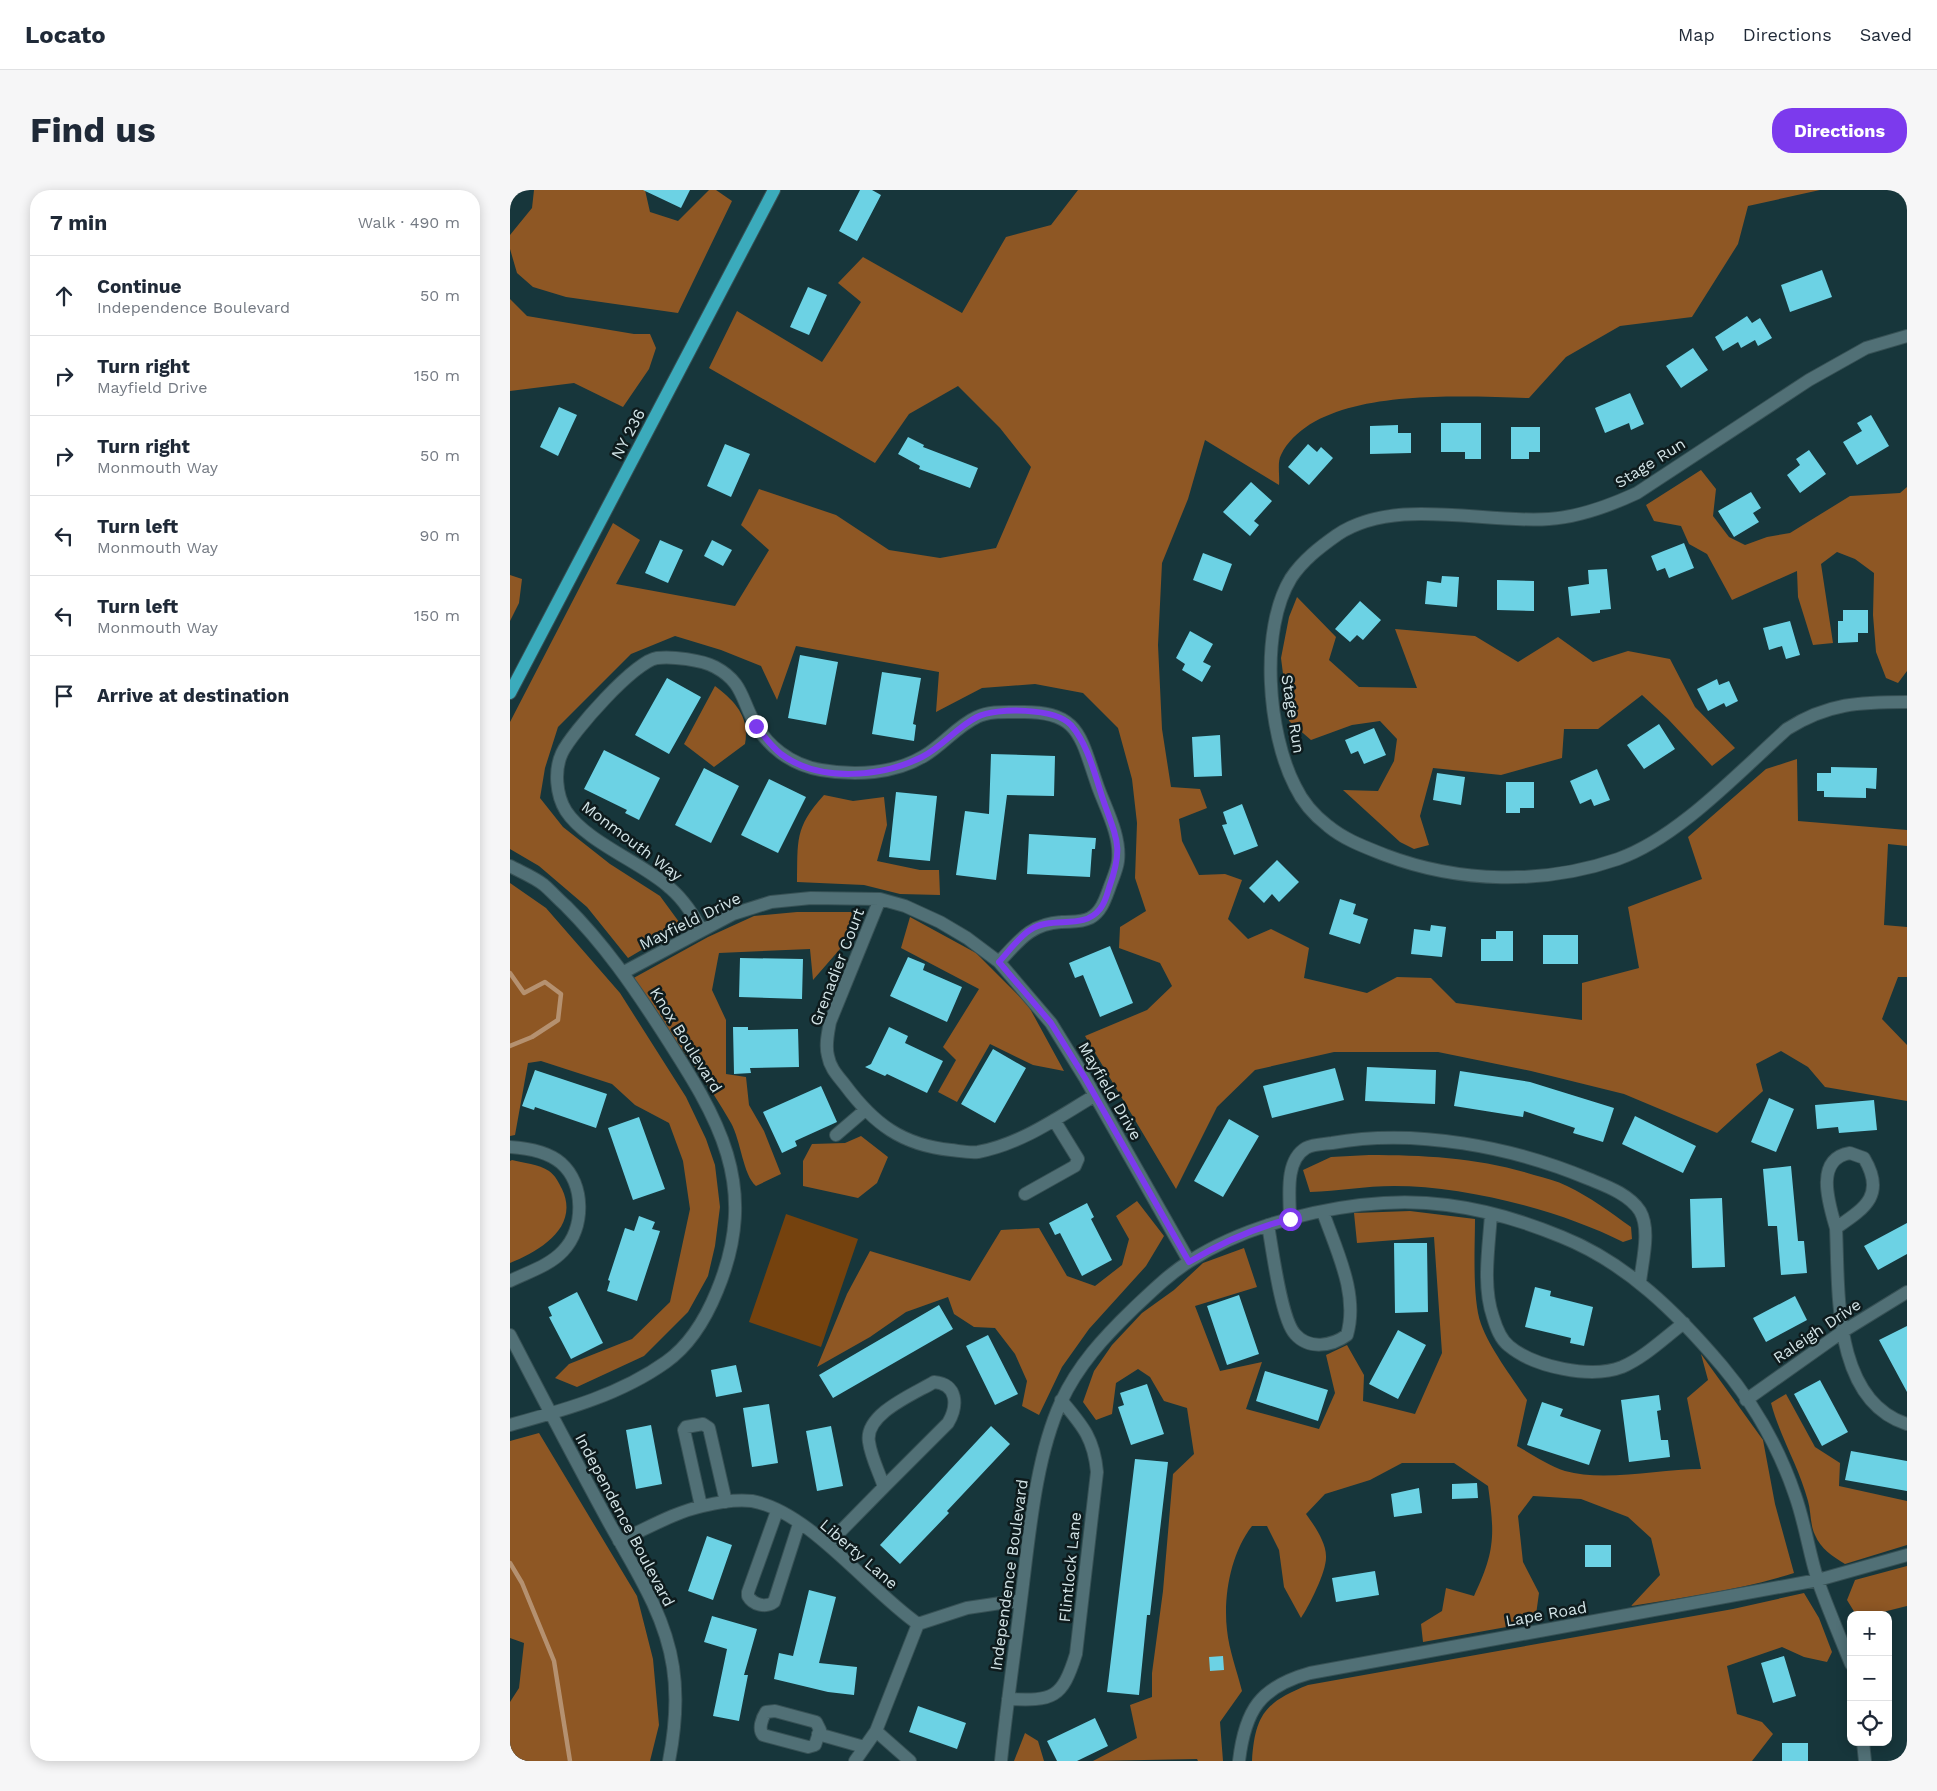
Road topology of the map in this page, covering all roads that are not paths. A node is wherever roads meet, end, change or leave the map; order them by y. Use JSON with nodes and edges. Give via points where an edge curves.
{"nodes":[{"id":1,"x":774,"y":190,"type":"edge"},
{"id":2,"x":1907,"y":336,"type":"edge"},
{"id":3,"x":510,"y":693,"type":"edge"},
{"id":4,"x":1907,"y":702,"type":"edge"},
{"id":5,"x":510,"y":866,"type":"edge"},
{"id":6,"x":880,"y":899,"type":"junction"},
{"id":7,"x":702,"y":930,"type":"junction"},
{"id":8,"x":999,"y":962,"type":"junction"},
{"id":9,"x":624,"y":972,"type":"junction"},
{"id":10,"x":1094,"y":1096,"type":"junction"},
{"id":11,"x":864,"y":1111,"type":"junction"},
{"id":12,"x":1054,"y":1120,"type":"junction"},
{"id":13,"x":836,"y":1135,"type":"dead end"},
{"id":14,"x":510,"y":1147,"type":"edge"},
{"id":15,"x":1025,"y":1194,"type":"dead end"},
{"id":16,"x":1322,"y":1212,"type":"junction"},
{"id":17,"x":1491,"y":1214,"type":"junction"},
{"id":18,"x":1290,"y":1219,"type":"junction"},
{"id":19,"x":1268,"y":1224,"type":"junction"},
{"id":20,"x":1836,"y":1228,"type":"junction"},
{"id":21,"x":1189,"y":1262,"type":"junction"},
{"id":22,"x":510,"y":1281,"type":"edge"},
{"id":23,"x":1640,"y":1282,"type":"junction"},
{"id":24,"x":1907,"y":1292,"type":"edge"},
{"id":25,"x":1684,"y":1322,"type":"junction"},
{"id":26,"x":1842,"y":1332,"type":"junction"},
{"id":27,"x":510,"y":1335,"type":"edge"},
{"id":28,"x":1061,"y":1400,"type":"junction"},
{"id":29,"x":1746,"y":1400,"type":"junction"},
{"id":30,"x":550,"y":1414,"type":"junction"},
{"id":31,"x":1907,"y":1424,"type":"edge"},
{"id":32,"x":510,"y":1425,"type":"edge"},
{"id":33,"x":884,"y":1486,"type":"junction"},
{"id":34,"x":726,"y":1502,"type":"junction"},
{"id":35,"x":701,"y":1506,"type":"junction"},
{"id":36,"x":777,"y":1511,"type":"junction"},
{"id":37,"x":799,"y":1524,"type":"junction"},
{"id":38,"x":619,"y":1541,"type":"junction"},
{"id":39,"x":828,"y":1544,"type":"junction"},
{"id":40,"x":1907,"y":1554,"type":"edge"},
{"id":41,"x":1818,"y":1580,"type":"junction"},
{"id":42,"x":1021,"y":1600,"type":"junction"},
{"id":43,"x":918,"y":1624,"type":"junction"},
{"id":44,"x":1848,"y":1656,"type":"edge"},
{"id":45,"x":1008,"y":1699,"type":"junction"},
{"id":46,"x":876,"y":1730,"type":"junction"},
{"id":47,"x":818,"y":1734,"type":"dead end"},
{"id":48,"x":1863,"y":1746,"type":"edge"},
{"id":49,"x":864,"y":1747,"type":"junction"},
{"id":50,"x":669,"y":1761,"type":"edge"},
{"id":51,"x":855,"y":1761,"type":"edge"},
{"id":52,"x":910,"y":1761,"type":"edge"},
{"id":53,"x":1001,"y":1761,"type":"edge"},
{"id":54,"x":1239,"y":1761,"type":"edge"},
{"id":55,"x":1865,"y":1761,"type":"edge"}],
"edges":[{"from":1,"to":3,"type":"main road","name":"NY 236","number":"NY 236"},
{"from":2,"to":4,"type":"street","name":"Stage Run","via":[[1866,348],[1809,380],[1637,493],[1608,507],[1547,519],[1400,514],[1340,533],[1307,558],[1291,579],[1281,600],[1270,669],[1273,708],[1286,767],[1307,806],[1356,844],[1414,866],[1444,873],[1496,877],[1559,875],[1620,859],[1672,832],[1808,716],[1846,703]]},
{"from":5,"to":9,"type":"street","name":"Knox Boulevard","via":[[543,884],[587,927]]},
{"from":6,"to":7,"type":"street","name":"Mayfield Drive","via":[[811,898],[771,902],[733,914]]},
{"from":6,"to":8,"type":"street","name":"Mayfield Drive","via":[[940,922]]},
{"from":6,"to":11,"type":"street","name":"Grenadier Court","via":[[830,1022],[827,1039],[827,1055],[832,1068]]},
{"from":7,"to":8,"type":"street","name":"Monmouth Way","via":[[686,904],[669,886],[582,828],[566,812],[559,796],[561,755],[576,730],[638,666],[656,658],[700,661],[716,667],[732,679],[744,695],[751,715],[769,743],[798,764],[819,770],[865,774],[893,769],[924,756],[978,716],[996,712],[1042,711],[1059,716],[1070,724],[1082,739],[1114,831],[1118,863],[1101,908],[1092,917],[1079,922],[1043,924],[1030,930]]},
{"from":7,"to":9,"type":"street","name":"Mayfield Drive"},
{"from":8,"to":10,"type":"street","name":"Mayfield Drive","via":[[1051,1023]]},
{"from":9,"to":30,"type":"street","name":"Knox Boulevard","via":[[702,1094],[731,1166],[737,1192],[737,1218],[722,1279],[707,1316],[688,1342],[640,1380]]},
{"from":10,"to":12,"type":"street","name":"Grenadier Court"},
{"from":10,"to":21,"type":"street","name":"Mayfield Drive"},
{"from":11,"to":12,"type":"street","name":"Grenadier Court","via":[[899,1137],[928,1148],[975,1152],[1002,1146]]},
{"from":11,"to":13,"type":"street"},
{"from":12,"to":15,"type":"street","via":[[1078,1159],[1075,1166]]},
{"from":14,"to":22,"type":"street","via":[[544,1154],[561,1163],[579,1196],[580,1210],[576,1227],[563,1251],[548,1263]]},
{"from":16,"to":17,"type":"street","name":"Independence Boulevard","via":[[1379,1204],[1418,1203]]},
{"from":16,"to":18,"type":"street","name":"Independence Boulevard"},
{"from":16,"to":19,"type":"street","via":[[1346,1278],[1352,1305],[1347,1335],[1327,1345],[1308,1343],[1294,1334],[1285,1312]]},
{"from":17,"to":23,"type":"street","name":"Independence Boulevard","via":[[1565,1238]]},
{"from":17,"to":25,"type":"street","via":[[1488,1299],[1501,1337],[1524,1356],[1558,1368],[1603,1371],[1621,1367],[1640,1357]]},
{"from":18,"to":19,"type":"street","name":"Independence Boulevard"},
{"from":18,"to":23,"type":"street","via":[[1290,1180],[1296,1158],[1307,1148],[1387,1138],[1472,1145],[1521,1154],[1560,1167],[1613,1189],[1634,1204],[1641,1213],[1645,1237]]},
{"from":19,"to":21,"type":"street","name":"Independence Boulevard","via":[[1222,1242]]},
{"from":20,"to":20,"type":"street","via":[[1826,1194],[1826,1182],[1834,1160],[1841,1154],[1850,1153],[1864,1158],[1872,1174],[1873,1190],[1863,1209]]},
{"from":20,"to":26,"type":"street"},
{"from":21,"to":28,"type":"street","name":"Independence Boulevard","via":[[1168,1276],[1100,1341]]},
{"from":23,"to":25,"type":"street","name":"Independence Boulevard"},
{"from":24,"to":26,"type":"street","name":"Raleigh Drive"},
{"from":25,"to":29,"type":"street","name":"Independence Boulevard"},
{"from":26,"to":29,"type":"street","name":"Raleigh Drive"},
{"from":26,"to":31,"type":"street","via":[[1848,1357],[1862,1388],[1880,1410]]},
{"from":27,"to":30,"type":"street","name":"Independence Boulevard"},
{"from":28,"to":42,"type":"street","name":"Independence Boulevard","via":[[1052,1423],[1034,1500]]},
{"from":28,"to":45,"type":"street","name":"Flintlock Lane","via":[[1091,1439],[1096,1463],[1076,1654],[1068,1680],[1053,1695],[1038,1700]]},
{"from":29,"to":41,"type":"street","name":"Independence Boulevard","via":[[1768,1432],[1795,1494]]},
{"from":30,"to":32,"type":"street","name":"Knox Boulevard"},
{"from":30,"to":38,"type":"street","name":"Independence Boulevard"},
{"from":33,"to":33,"type":"street","via":[[948,1423],[954,1397],[945,1383],[934,1382],[880,1414],[869,1428],[868,1441]]},
{"from":33,"to":39,"type":"street"},
{"from":34,"to":35,"type":"street","name":"Liberty Lane"},
{"from":34,"to":35,"type":"street","via":[[709,1428],[703,1424],[684,1430]]},
{"from":34,"to":36,"type":"street","name":"Liberty Lane","via":[[752,1501]]},
{"from":35,"to":38,"type":"street","name":"Liberty Lane"},
{"from":36,"to":37,"type":"street","name":"Liberty Lane"},
{"from":36,"to":37,"type":"street","via":[[748,1592],[752,1602],[766,1606],[774,1602]]},
{"from":37,"to":39,"type":"street","name":"Liberty Lane"},
{"from":38,"to":50,"type":"street","name":"Independence Boulevard","via":[[651,1597],[673,1667],[676,1704]]},
{"from":39,"to":43,"type":"street","name":"Liberty Lane","via":[[896,1609]]},
{"from":40,"to":41,"type":"street","name":"Lape Road"},
{"from":41,"to":44,"type":"street","name":"Independence Boulevard"},
{"from":41,"to":54,"type":"street","name":"Lape Road","via":[[1310,1672],[1288,1679],[1265,1694],[1242,1733]]},
{"from":42,"to":43,"type":"street","via":[[967,1608]]},
{"from":42,"to":45,"type":"street","name":"Independence Boulevard"},
{"from":43,"to":46,"type":"street"},
{"from":45,"to":53,"type":"street","name":"Independence Boulevard"},
{"from":46,"to":49,"type":"street"},
{"from":46,"to":52,"type":"street"},
{"from":47,"to":49,"type":"street"},
{"from":48,"to":55,"type":"street"},
{"from":49,"to":51,"type":"street"}]}
